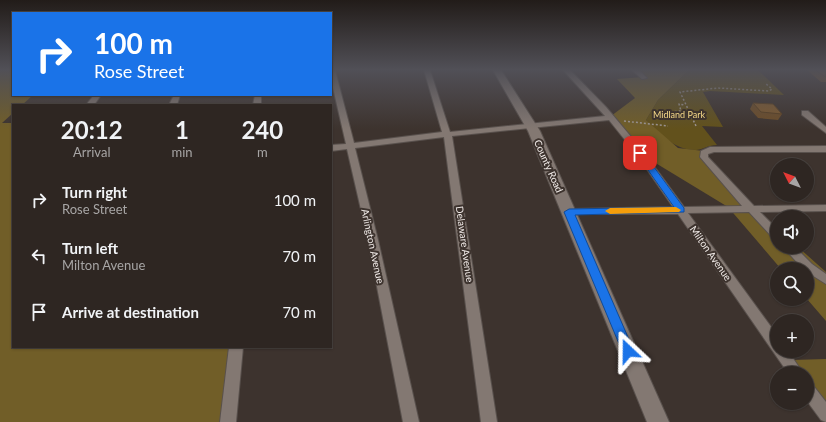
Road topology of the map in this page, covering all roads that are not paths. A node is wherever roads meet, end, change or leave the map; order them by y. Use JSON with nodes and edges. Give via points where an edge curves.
{"nodes":[{"id":1,"x":337,"y":90,"type":"edge"},
{"id":2,"x":433,"y":90,"type":"edge"},
{"id":3,"x":509,"y":90,"type":"edge"},
{"id":4,"x":584,"y":90,"type":"edge"},
{"id":5,"x":97,"y":96,"type":"edge"},
{"id":6,"x":91,"y":104,"type":"edge"},
{"id":7,"x":805,"y":113,"type":"dead end"},
{"id":8,"x":610,"y":118,"type":"junction"},
{"id":9,"x":531,"y":125,"type":"junction"},
{"id":10,"x":826,"y":131,"type":"edge"},
{"id":11,"x":448,"y":134,"type":"junction"},
{"id":12,"x":350,"y":145,"type":"junction"},
{"id":13,"x":332,"y":148,"type":"edge"},
{"id":14,"x":826,"y":149,"type":"edge"},
{"id":15,"x":826,"y":208,"type":"edge"},
{"id":16,"x":680,"y":210,"type":"junction"},
{"id":17,"x":751,"y":210,"type":"junction"},
{"id":18,"x":569,"y":212,"type":"junction"},
{"id":19,"x":770,"y":228,"type":"edge"},
{"id":20,"x":795,"y":254,"type":"edge"},
{"id":21,"x":826,"y":280,"type":"edge"},
{"id":22,"x":770,"y":336,"type":"edge"},
{"id":23,"x":236,"y":348,"type":"edge"},
{"id":24,"x":814,"y":399,"type":"edge"},
{"id":25,"x":826,"y":415,"type":"edge"},
{"id":26,"x":228,"y":422,"type":"edge"},
{"id":27,"x":411,"y":422,"type":"edge"},
{"id":28,"x":489,"y":422,"type":"edge"},
{"id":29,"x":658,"y":422,"type":"edge"}],
"edges":[{"from":1,"to":12,"type":"street","name":"Arlington Avenue"},
{"from":2,"to":11,"type":"street","name":"Delaware Avenue"},
{"from":3,"to":9,"type":"street","name":"County Road"},
{"from":4,"to":8,"type":"street","name":"Milton Avenue"},
{"from":5,"to":6,"type":"street"},
{"from":7,"to":10,"type":"street"},
{"from":8,"to":9,"type":"street"},
{"from":8,"to":16,"type":"street","name":"Milton Avenue","via":[[640,153]]},
{"from":9,"to":11,"type":"street"},
{"from":9,"to":18,"type":"street","name":"County Road"},
{"from":11,"to":12,"type":"street"},
{"from":11,"to":28,"type":"street","name":"Delaware Avenue"},
{"from":12,"to":13,"type":"street"},
{"from":12,"to":27,"type":"street","name":"Arlington Avenue"},
{"from":14,"to":17,"type":"street","via":[[713,149],[704,153],[710,164]]},
{"from":15,"to":17,"type":"street"},
{"from":16,"to":17,"type":"street"},
{"from":16,"to":18,"type":"street"},
{"from":16,"to":22,"type":"street","name":"Milton Avenue"},
{"from":17,"to":19,"type":"street"},
{"from":18,"to":29,"type":"street","name":"County Road"},
{"from":20,"to":21,"type":"street"},
{"from":23,"to":26,"type":"street"},
{"from":24,"to":25,"type":"street"}]}
